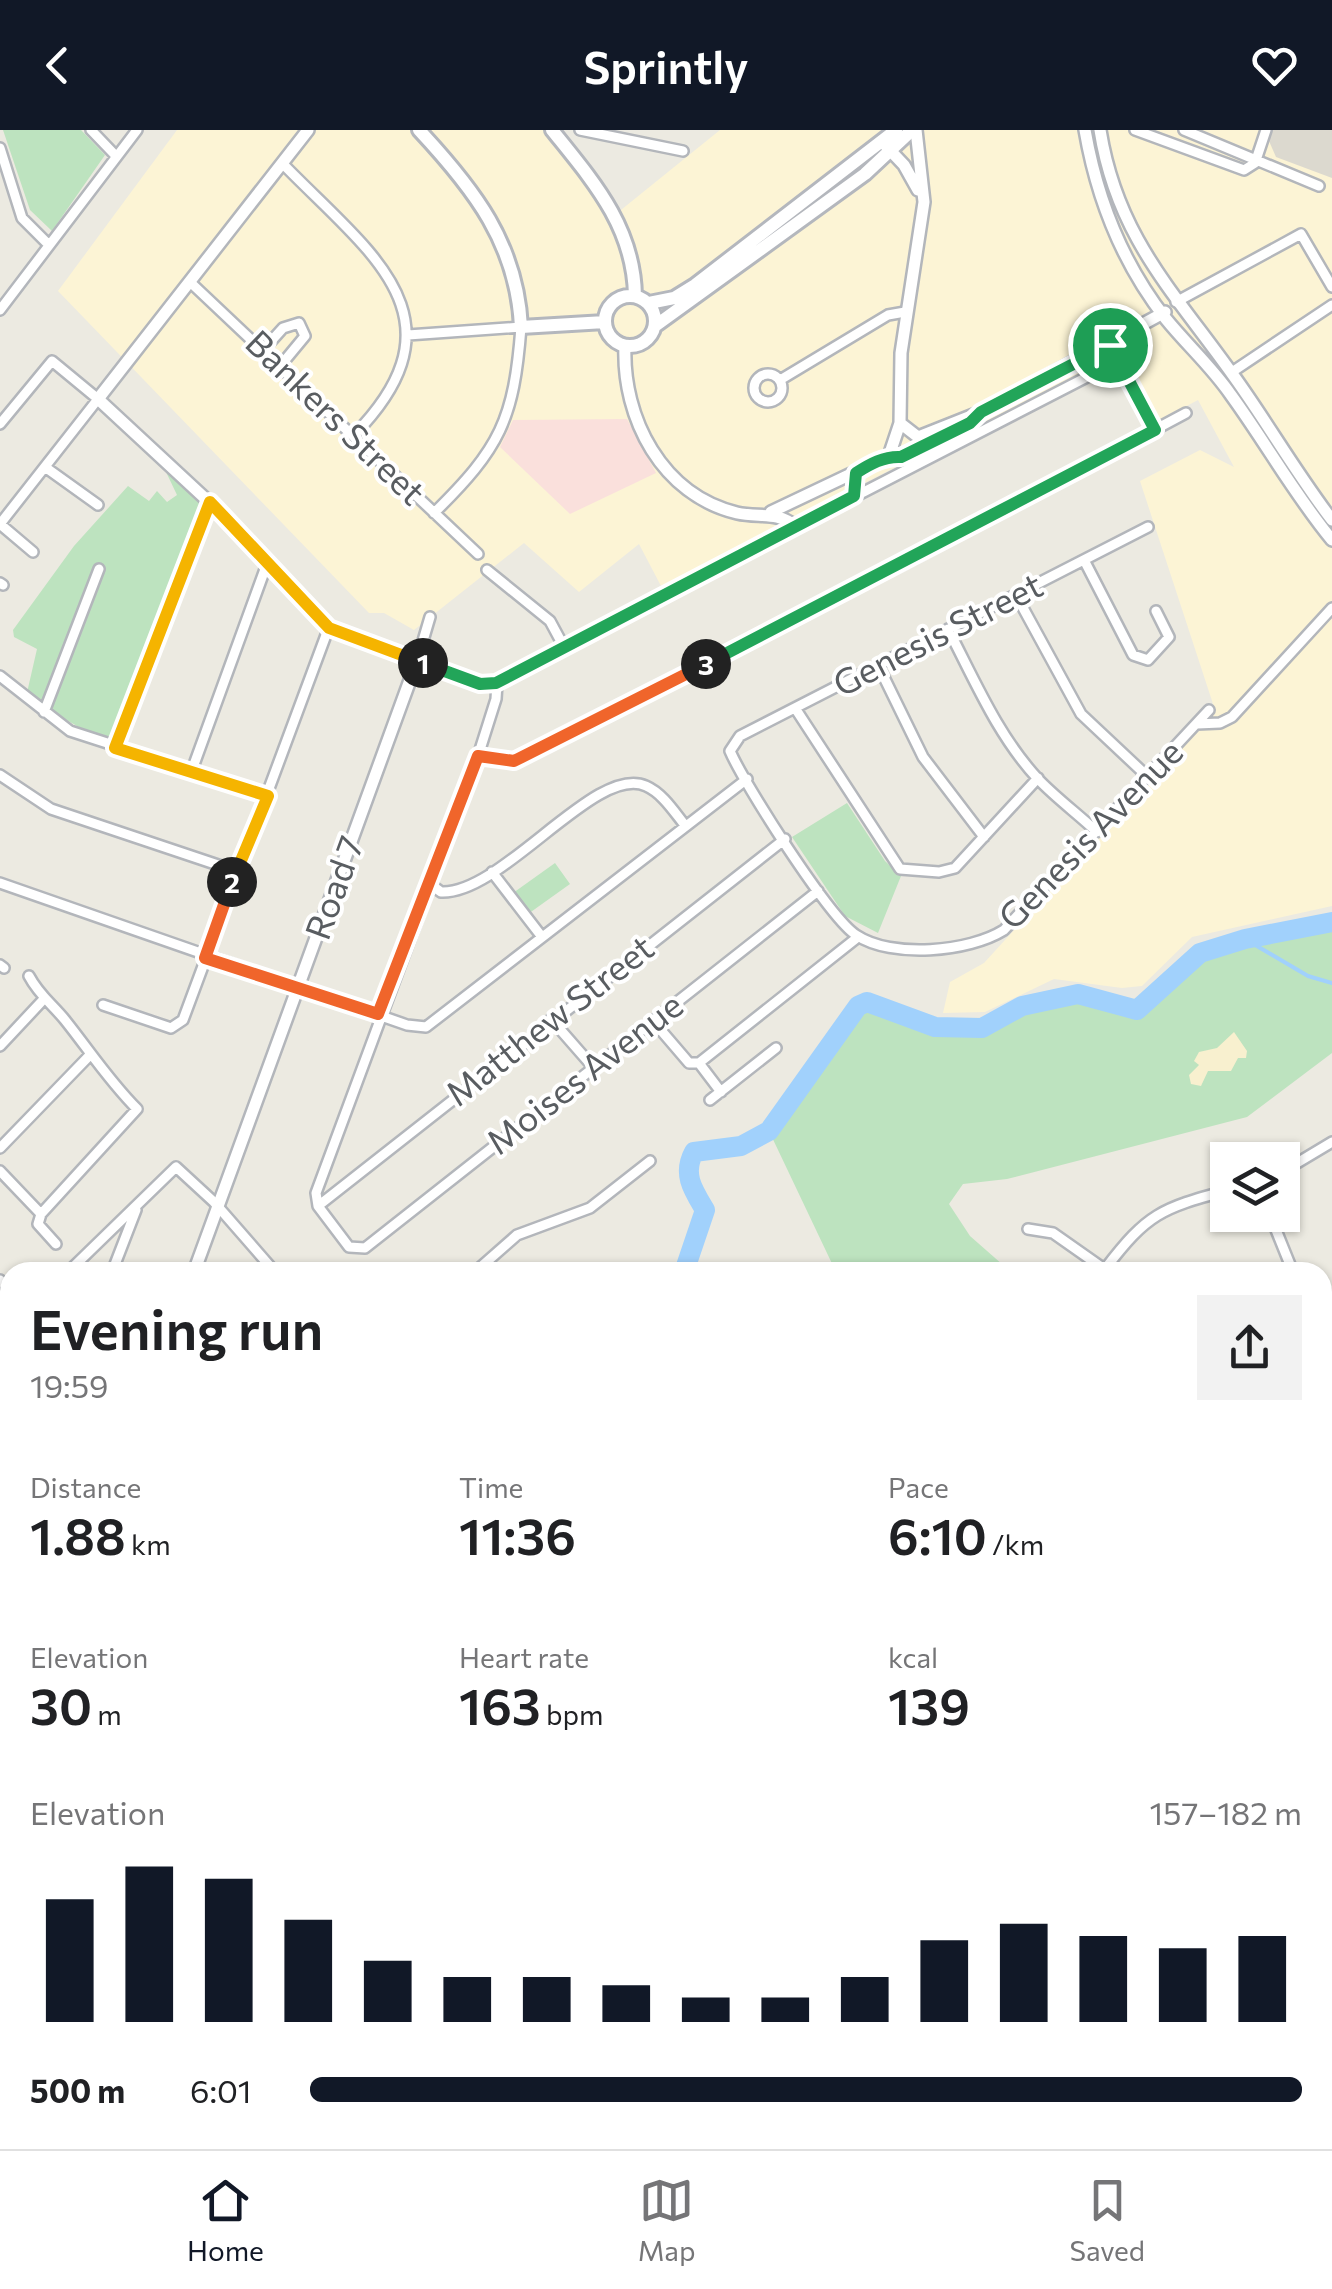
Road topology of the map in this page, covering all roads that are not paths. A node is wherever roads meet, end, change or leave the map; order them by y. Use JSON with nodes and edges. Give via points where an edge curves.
{"nodes":[{"id":1,"x":91,"y":130,"type":"edge"},
{"id":2,"x":308,"y":130,"type":"edge"},
{"id":3,"x":419,"y":130,"type":"edge"},
{"id":4,"x":552,"y":130,"type":"edge"},
{"id":5,"x":580,"y":130,"type":"edge"},
{"id":6,"x":632,"y":130,"type":"edge"},
{"id":7,"x":896,"y":130,"type":"edge"},
{"id":8,"x":914,"y":130,"type":"edge"},
{"id":9,"x":1084,"y":130,"type":"edge"},
{"id":10,"x":1101,"y":130,"type":"edge"},
{"id":11,"x":1135,"y":130,"type":"edge"},
{"id":12,"x":1184,"y":130,"type":"edge"},
{"id":13,"x":1266,"y":130,"type":"edge"},
{"id":14,"x":135,"y":132,"type":"edge"},
{"id":15,"x":629,"y":142,"type":"junction"},
{"id":16,"x":888,"y":148,"type":"junction"},
{"id":17,"x":683,"y":151,"type":"dead end"},
{"id":18,"x":1,"y":152,"type":"edge"},
{"id":19,"x":116,"y":156,"type":"junction"},
{"id":20,"x":282,"y":163,"type":"junction"},
{"id":21,"x":1255,"y":163,"type":"junction"},
{"id":22,"x":1319,"y":186,"type":"dead end"},
{"id":23,"x":924,"y":208,"type":"junction"},
{"id":24,"x":49,"y":245,"type":"junction"},
{"id":25,"x":190,"y":282,"type":"junction"},
{"id":26,"x":1332,"y":287,"type":"edge"},
{"id":27,"x":635,"y":296,"type":"junction"},
{"id":28,"x":1176,"y":302,"type":"junction"},
{"id":29,"x":649,"y":303,"type":"junction"},
{"id":30,"x":1332,"y":305,"type":"edge"},
{"id":31,"x":0,"y":310,"type":"edge"},
{"id":32,"x":906,"y":312,"type":"junction"},
{"id":33,"x":1163,"y":314,"type":"junction"},
{"id":34,"x":605,"y":322,"type":"junction"},
{"id":35,"x":655,"y":326,"type":"junction"},
{"id":36,"x":521,"y":328,"type":"junction"},
{"id":37,"x":408,"y":335,"type":"junction"},
{"id":38,"x":1110,"y":345,"type":"junction"},
{"id":39,"x":625,"y":346,"type":"junction"},
{"id":40,"x":264,"y":349,"type":"junction"},
{"id":41,"x":1118,"y":361,"type":"junction"},
{"id":42,"x":281,"y":366,"type":"junction"},
{"id":43,"x":1232,"y":372,"type":"junction"},
{"id":44,"x":780,"y":380,"type":"dead end"},
{"id":45,"x":98,"y":399,"type":"junction"},
{"id":46,"x":981,"y":412,"type":"junction"},
{"id":47,"x":1186,"y":413,"type":"dead end"},
{"id":48,"x":900,"y":423,"type":"junction"},
{"id":49,"x":0,"y":424,"type":"edge"},
{"id":50,"x":1155,"y":430,"type":"junction"},
{"id":51,"x":355,"y":434,"type":"junction"},
{"id":52,"x":889,"y":456,"type":"junction"},
{"id":53,"x":45,"y":467,"type":"junction"},
{"id":54,"x":856,"y":473,"type":"junction"},
{"id":55,"x":854,"y":496,"type":"junction"},
{"id":56,"x":210,"y":502,"type":"junction"},
{"id":57,"x":98,"y":506,"type":"dead end"},
{"id":58,"x":434,"y":513,"type":"junction"},
{"id":59,"x":762,"y":516,"type":"junction"},
{"id":60,"x":1332,"y":520,"type":"edge"},
{"id":61,"x":0,"y":524,"type":"edge"},
{"id":62,"x":795,"y":526,"type":"junction"},
{"id":63,"x":1148,"y":527,"type":"dead end"},
{"id":64,"x":1332,"y":540,"type":"edge"},
{"id":65,"x":34,"y":552,"type":"dead end"},
{"id":66,"x":478,"y":554,"type":"dead end"},
{"id":67,"x":1084,"y":560,"type":"junction"},
{"id":68,"x":268,"y":561,"type":"junction"},
{"id":69,"x":99,"y":569,"type":"dead end"},
{"id":70,"x":487,"y":570,"type":"dead end"},
{"id":71,"x":1016,"y":596,"type":"junction"},
{"id":72,"x":1332,"y":608,"type":"edge"},
{"id":73,"x":1156,"y":611,"type":"dead end"},
{"id":74,"x":430,"y":617,"type":"dead end"},
{"id":75,"x":329,"y":628,"type":"junction"},
{"id":76,"x":948,"y":629,"type":"junction"},
{"id":77,"x":564,"y":647,"type":"junction"},
{"id":78,"x":417,"y":661,"type":"junction"},
{"id":79,"x":878,"y":665,"type":"junction"},
{"id":80,"x":0,"y":676,"type":"edge"},
{"id":81,"x":496,"y":683,"type":"junction"},
{"id":82,"x":796,"y":708,"type":"junction"},
{"id":83,"x":1209,"y":710,"type":"dead end"},
{"id":84,"x":44,"y":712,"type":"junction"},
{"id":85,"x":1197,"y":724,"type":"junction"},
{"id":86,"x":115,"y":748,"type":"junction"},
{"id":87,"x":478,"y":756,"type":"junction"},
{"id":88,"x":192,"y":770,"type":"junction"},
{"id":89,"x":0,"y":775,"type":"edge"},
{"id":90,"x":1148,"y":777,"type":"junction"},
{"id":91,"x":1038,"y":778,"type":"junction"},
{"id":92,"x":747,"y":779,"type":"junction"},
{"id":93,"x":268,"y":796,"type":"junction"},
{"id":94,"x":684,"y":824,"type":"junction"},
{"id":95,"x":1097,"y":832,"type":"junction"},
{"id":96,"x":984,"y":837,"type":"junction"},
{"id":97,"x":784,"y":839,"type":"junction"},
{"id":98,"x":236,"y":871,"type":"junction"},
{"id":99,"x":492,"y":872,"type":"junction"},
{"id":100,"x":0,"y":884,"type":"edge"},
{"id":101,"x":430,"y":884,"type":"junction"},
{"id":102,"x":818,"y":891,"type":"junction"},
{"id":103,"x":858,"y":937,"type":"junction"},
{"id":104,"x":542,"y":938,"type":"junction"},
{"id":105,"x":205,"y":958,"type":"junction"},
{"id":106,"x":29,"y":976,"type":"dead end"},
{"id":107,"x":299,"y":987,"type":"junction"},
{"id":108,"x":43,"y":1000,"type":"junction"},
{"id":109,"x":103,"y":1004,"type":"dead end"},
{"id":110,"x":378,"y":1014,"type":"junction"},
{"id":111,"x":551,"y":1019,"type":"junction"},
{"id":112,"x":653,"y":1020,"type":"junction"},
{"id":113,"x":0,"y":1046,"type":"edge"},
{"id":114,"x":776,"y":1048,"type":"dead end"},
{"id":115,"x":90,"y":1054,"type":"junction"},
{"id":116,"x":699,"y":1063,"type":"junction"},
{"id":117,"x":593,"y":1067,"type":"junction"},
{"id":118,"x":721,"y":1092,"type":"junction"},
{"id":119,"x":710,"y":1100,"type":"dead end"},
{"id":120,"x":1332,"y":1142,"type":"edge"},
{"id":121,"x":0,"y":1148,"type":"edge"},
{"id":122,"x":650,"y":1161,"type":"dead end"},
{"id":123,"x":1300,"y":1161,"type":"edge"},
{"id":124,"x":0,"y":1171,"type":"edge"},
{"id":125,"x":1210,"y":1195,"type":"edge"},
{"id":126,"x":139,"y":1203,"type":"junction"},
{"id":127,"x":216,"y":1204,"type":"junction"},
{"id":128,"x":318,"y":1206,"type":"junction"},
{"id":129,"x":41,"y":1214,"type":"junction"},
{"id":130,"x":1028,"y":1229,"type":"dead end"},
{"id":131,"x":1277,"y":1232,"type":"edge"},
{"id":132,"x":56,"y":1244,"type":"dead end"},
{"id":133,"x":78,"y":1262,"type":"edge"},
{"id":134,"x":116,"y":1262,"type":"edge"},
{"id":135,"x":194,"y":1262,"type":"edge"},
{"id":136,"x":267,"y":1262,"type":"edge"},
{"id":137,"x":485,"y":1262,"type":"edge"},
{"id":138,"x":1095,"y":1262,"type":"edge"},
{"id":139,"x":1114,"y":1262,"type":"edge"},
{"id":140,"x":1289,"y":1262,"type":"edge"}],
"edges":[{"from":1,"to":19,"type":"street"},
{"from":2,"to":20,"type":"street"},
{"from":3,"to":36,"type":"main road","via":[[495,224],[520,296]]},
{"from":4,"to":27,"type":"main road","via":[[616,216],[632,259]]},
{"from":5,"to":15,"type":"street"},
{"from":6,"to":15,"type":"street"},
{"from":7,"to":16,"type":"main road"},
{"from":8,"to":16,"type":"main road"},
{"from":8,"to":23,"type":"street"},
{"from":9,"to":33,"type":"street","via":[[1116,239]]},
{"from":10,"to":28,"type":"street","via":[[1126,222]]},
{"from":11,"to":21,"type":"street","via":[[1244,170]]},
{"from":12,"to":21,"type":"street"},
{"from":13,"to":21,"type":"street"},
{"from":14,"to":19,"type":"street"},
{"from":15,"to":17,"type":"street"},
{"from":16,"to":23,"type":"street","via":[[915,180]]},
{"from":16,"to":29,"type":"main road","via":[[695,285]]},
{"from":16,"to":35,"type":"main road"},
{"from":18,"to":24,"type":"street","via":[[22,218]]},
{"from":19,"to":24,"type":"street"},
{"from":20,"to":25,"type":"street"},
{"from":20,"to":37,"type":"street","via":[[385,272],[404,308]]},
{"from":21,"to":22,"type":"street"},
{"from":23,"to":32,"type":"street"},
{"from":24,"to":31,"type":"street"},
{"from":25,"to":40,"type":"street","name":"Bankers Street"},
{"from":25,"to":45,"type":"street"},
{"from":26,"to":28,"type":"street","via":[[1301,234]]},
{"from":27,"to":29,"type":"main road"},
{"from":27,"to":34,"type":"main road","via":[[611,304]]},
{"from":28,"to":33,"type":"street"},
{"from":28,"to":43,"type":"street"},
{"from":29,"to":35,"type":"main road"},
{"from":30,"to":43,"type":"street"},
{"from":32,"to":44,"type":"street","via":[[888,314]]},
{"from":32,"to":48,"type":"street"},
{"from":33,"to":38,"type":"street"},
{"from":33,"to":64,"type":"street","via":[[1220,379]]},
{"from":34,"to":36,"type":"main road"},
{"from":34,"to":39,"type":"main road"},
{"from":35,"to":39,"type":"main road","via":[[646,340]]},
{"from":36,"to":37,"type":"street"},
{"from":36,"to":58,"type":"street","via":[[504,428],[479,468]]},
{"from":37,"to":51,"type":"street","via":[[392,388]]},
{"from":38,"to":41,"type":"street"},
{"from":38,"to":46,"type":"street"},
{"from":39,"to":59,"type":"street","via":[[634,415],[658,460],[692,494]]},
{"from":40,"to":42,"type":"street","name":"Bankers Street"},
{"from":40,"to":42,"type":"street","via":[[283,328],[300,323],[305,336]]},
{"from":41,"to":50,"type":"street"},
{"from":41,"to":55,"type":"street"},
{"from":42,"to":51,"type":"street","name":"Bankers Street"},
{"from":43,"to":60,"type":"street"},
{"from":45,"to":49,"type":"street","via":[[52,362]]},
{"from":45,"to":53,"type":"street"},
{"from":45,"to":56,"type":"street"},
{"from":46,"to":48,"type":"street","via":[[918,437]]},
{"from":46,"to":52,"type":"street","via":[[901,457]]},
{"from":47,"to":50,"type":"street"},
{"from":48,"to":52,"type":"street"},
{"from":50,"to":87,"type":"street","via":[[514,761]]},
{"from":51,"to":58,"type":"street","name":"Bankers Street"},
{"from":52,"to":54,"type":"street"},
{"from":53,"to":57,"type":"street"},
{"from":53,"to":61,"type":"street"},
{"from":54,"to":55,"type":"street"},
{"from":54,"to":59,"type":"street"},
{"from":55,"to":62,"type":"street"},
{"from":56,"to":68,"type":"street"},
{"from":56,"to":86,"type":"street"},
{"from":58,"to":66,"type":"street","name":"Bankers Street"},
{"from":59,"to":62,"type":"street","via":[[784,517]]},
{"from":61,"to":65,"type":"street"},
{"from":62,"to":77,"type":"street"},
{"from":63,"to":67,"type":"street","name":"Genesis Street"},
{"from":67,"to":71,"type":"street","name":"Genesis Street"},
{"from":67,"to":73,"type":"street","via":[[1133,655],[1148,660],[1170,637]]},
{"from":68,"to":75,"type":"street"},
{"from":68,"to":88,"type":"street"},
{"from":69,"to":84,"type":"street"},
{"from":70,"to":77,"type":"street","via":[[550,621]]},
{"from":71,"to":76,"type":"street","name":"Genesis Street"},
{"from":71,"to":90,"type":"street","via":[[1082,714]]},
{"from":72,"to":85,"type":"street","via":[[1232,716]]},
{"from":74,"to":78,"type":"street","name":"Road 7"},
{"from":75,"to":78,"type":"street"},
{"from":75,"to":93,"type":"street"},
{"from":76,"to":79,"type":"street","name":"Genesis Street"},
{"from":76,"to":91,"type":"street","via":[[997,724]]},
{"from":77,"to":81,"type":"street"},
{"from":78,"to":81,"type":"street","via":[[480,684]]},
{"from":78,"to":107,"type":"street","name":"Road 7"},
{"from":79,"to":82,"type":"street","name":"Genesis Street"},
{"from":79,"to":96,"type":"street","via":[[924,757]]},
{"from":80,"to":84,"type":"street"},
{"from":81,"to":87,"type":"street"},
{"from":82,"to":92,"type":"street","name":"Genesis Street","via":[[730,744]]},
{"from":82,"to":96,"type":"street","via":[[900,869],[955,868]]},
{"from":83,"to":85,"type":"street","name":"Genesis Avenue"},
{"from":84,"to":86,"type":"street","via":[[70,731]]},
{"from":85,"to":90,"type":"street","name":"Genesis Avenue"},
{"from":86,"to":88,"type":"street"},
{"from":87,"to":101,"type":"street"},
{"from":88,"to":93,"type":"street"},
{"from":89,"to":98,"type":"street","via":[[51,809]]},
{"from":90,"to":95,"type":"street","name":"Genesis Avenue"},
{"from":91,"to":95,"type":"street"},
{"from":91,"to":96,"type":"street"},
{"from":92,"to":94,"type":"street"},
{"from":92,"to":97,"type":"street"},
{"from":93,"to":98,"type":"street"},
{"from":94,"to":99,"type":"street","via":[[660,795],[626,782]]},
{"from":94,"to":104,"type":"street"},
{"from":95,"to":103,"type":"street","name":"Genesis Avenue","via":[[990,939],[916,950]]},
{"from":97,"to":102,"type":"street"},
{"from":97,"to":111,"type":"street","name":"Matthew Street"},
{"from":98,"to":105,"type":"street"},
{"from":99,"to":101,"type":"street","via":[[454,892]]},
{"from":99,"to":104,"type":"street"},
{"from":100,"to":105,"type":"street"},
{"from":101,"to":110,"type":"street"},
{"from":102,"to":103,"type":"street"},
{"from":102,"to":112,"type":"street","name":"Moises Avenue"},
{"from":103,"to":116,"type":"street"},
{"from":104,"to":110,"type":"street","via":[[426,1027]]},
{"from":105,"to":107,"type":"street"},
{"from":105,"to":109,"type":"street","via":[[178,1027]]},
{"from":106,"to":108,"type":"street"},
{"from":107,"to":110,"type":"street"},
{"from":107,"to":127,"type":"street","name":"Road 7"},
{"from":108,"to":113,"type":"street"},
{"from":108,"to":115,"type":"street"},
{"from":110,"to":128,"type":"street","via":[[316,1193]]},
{"from":111,"to":117,"type":"street"},
{"from":111,"to":128,"type":"street","name":"Matthew Street"},
{"from":112,"to":116,"type":"street","via":[[689,1063]]},
{"from":112,"to":117,"type":"street","name":"Moises Avenue"},
{"from":114,"to":118,"type":"street"},
{"from":115,"to":121,"type":"street"},
{"from":115,"to":129,"type":"street","via":[[136,1108]]},
{"from":116,"to":118,"type":"street"},
{"from":117,"to":128,"type":"street","name":"Moises Avenue","via":[[365,1248],[349,1247]]},
{"from":118,"to":119,"type":"street"},
{"from":120,"to":123,"type":"street"},
{"from":122,"to":137,"type":"street","via":[[590,1208],[516,1235]]},
{"from":124,"to":129,"type":"street"},
{"from":125,"to":139,"type":"street","via":[[1151,1217]]},
{"from":126,"to":127,"type":"street","via":[[176,1167]]},
{"from":126,"to":133,"type":"street"},
{"from":126,"to":134,"type":"street"},
{"from":127,"to":135,"type":"street","name":"Road 7"},
{"from":127,"to":136,"type":"street"},
{"from":129,"to":132,"type":"street","via":[[38,1224]]},
{"from":130,"to":138,"type":"street","via":[[1053,1233]]},
{"from":131,"to":140,"type":"street"}]}
